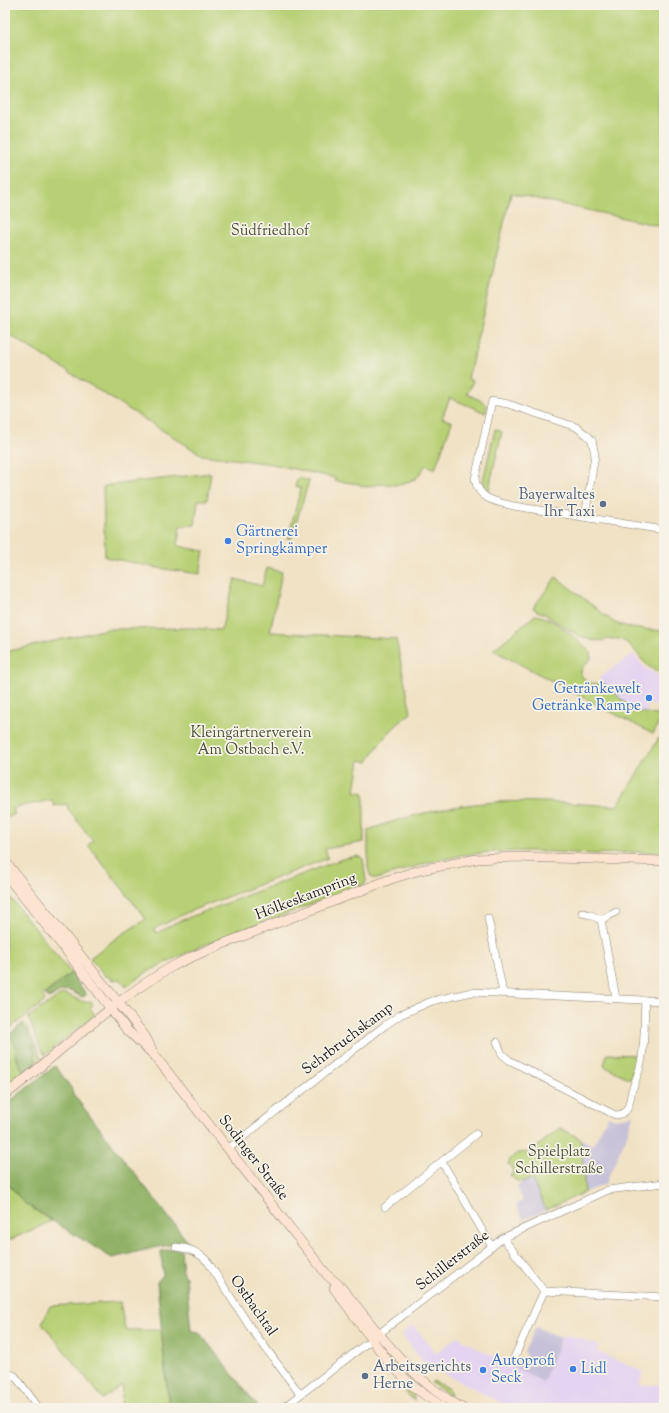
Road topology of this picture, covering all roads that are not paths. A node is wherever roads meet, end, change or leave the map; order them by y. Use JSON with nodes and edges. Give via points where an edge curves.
{"nodes":[{"id":1,"x":585,"y":517,"type":"junction"},
{"id":2,"x":664,"y":530,"type":"edge"},
{"id":3,"x":664,"y":860,"type":"edge"},
{"id":4,"x":5,"y":861,"type":"edge"},
{"id":5,"x":5,"y":874,"type":"edge"},
{"id":6,"x":616,"y":912,"type":"dead end"},
{"id":7,"x":582,"y":913,"type":"dead end"},
{"id":8,"x":488,"y":918,"type":"dead end"},
{"id":9,"x":601,"y":920,"type":"junction"},
{"id":10,"x":503,"y":993,"type":"junction"},
{"id":11,"x":616,"y":998,"type":"junction"},
{"id":12,"x":645,"y":1000,"type":"junction"},
{"id":13,"x":664,"y":1001,"type":"edge"},
{"id":14,"x":119,"y":1003,"type":"junction"},
{"id":15,"x":111,"y":1009,"type":"junction"},
{"id":16,"x":497,"y":1042,"type":"dead end"},
{"id":17,"x":155,"y":1056,"type":"junction"},
{"id":18,"x":5,"y":1095,"type":"edge"},
{"id":19,"x":476,"y":1134,"type":"dead end"},
{"id":20,"x":228,"y":1149,"type":"junction"},
{"id":21,"x":442,"y":1162,"type":"junction"},
{"id":22,"x":664,"y":1183,"type":"edge"},
{"id":23,"x":385,"y":1207,"type":"dead end"},
{"id":24,"x":503,"y":1238,"type":"junction"},
{"id":25,"x":176,"y":1247,"type":"dead end"},
{"id":26,"x":492,"y":1247,"type":"junction"},
{"id":27,"x":328,"y":1276,"type":"junction"},
{"id":28,"x":544,"y":1291,"type":"junction"},
{"id":29,"x":664,"y":1297,"type":"edge"},
{"id":30,"x":380,"y":1334,"type":"junction"},
{"id":31,"x":372,"y":1340,"type":"junction"},
{"id":32,"x":514,"y":1358,"type":"dead end"},
{"id":33,"x":5,"y":1372,"type":"edge"},
{"id":34,"x":300,"y":1394,"type":"junction"},
{"id":35,"x":39,"y":1408,"type":"edge"},
{"id":36,"x":283,"y":1408,"type":"edge"},
{"id":37,"x":444,"y":1408,"type":"edge"},
{"id":38,"x":462,"y":1408,"type":"edge"}],
"edges":[{"from":1,"to":1,"type":"street","via":[[491,501],[479,492],[475,479],[492,401],[576,427],[592,440],[595,455]]},
{"from":1,"to":2,"type":"street"},
{"from":3,"to":14,"type":"main road","name":"Hölkeskampring","via":[[516,857],[476,859],[420,870],[187,958]]},
{"from":4,"to":14,"type":"main road","name":"Sodinger Straße"},
{"from":5,"to":15,"type":"main road","name":"Sodinger Straße"},
{"from":6,"to":9,"type":"street"},
{"from":7,"to":9,"type":"street"},
{"from":8,"to":10,"type":"street"},
{"from":9,"to":11,"type":"street"},
{"from":10,"to":11,"type":"street","name":"Sehrbruchskamp"},
{"from":10,"to":20,"type":"street","name":"Sehrbruchskamp","via":[[472,992],[449,996],[432,1000],[400,1015]]},
{"from":11,"to":12,"type":"street","name":"Sehrbruchskamp"},
{"from":12,"to":13,"type":"street","name":"Sehrbruchskamp"},
{"from":12,"to":16,"type":"street","via":[[642,1057],[631,1102],[627,1110],[619,1115],[509,1060],[502,1054]]},
{"from":14,"to":15,"type":"main road","name":"Hölkeskampring"},
{"from":14,"to":17,"type":"main road","name":"Sodinger Straße","via":[[145,1036]]},
{"from":15,"to":17,"type":"main road","name":"Sodinger Straße","via":[[127,1030]]},
{"from":15,"to":18,"type":"main road","name":"Hölkeskampring"},
{"from":17,"to":20,"type":"main road","name":"Sodinger Straße"},
{"from":19,"to":21,"type":"street"},
{"from":20,"to":27,"type":"main road","name":"Sodinger Straße"},
{"from":21,"to":23,"type":"street"},
{"from":21,"to":26,"type":"street"},
{"from":22,"to":24,"type":"street","name":"Schillerstraße","via":[[613,1188]]},
{"from":24,"to":26,"type":"street","name":"Schillerstraße"},
{"from":24,"to":28,"type":"street"},
{"from":25,"to":34,"type":"street","name":"Ostbachtal","via":[[191,1249],[208,1262],[250,1326]]},
{"from":26,"to":30,"type":"street","name":"Schillerstraße"},
{"from":27,"to":30,"type":"main road","name":"Sodinger Straße","via":[[339,1285]]},
{"from":27,"to":31,"type":"main road","name":"Sodinger Straße"},
{"from":28,"to":29,"type":"street"},
{"from":28,"to":32,"type":"street"},
{"from":30,"to":31,"type":"street","name":"Schillerstraße"},
{"from":30,"to":38,"type":"main road","name":"Sodinger Straße","via":[[418,1378]]},
{"from":31,"to":34,"type":"street","name":"Schillerstraße"},
{"from":31,"to":37,"type":"main road","name":"Sodinger Straße","via":[[406,1380]]},
{"from":33,"to":35,"type":"street","via":[[14,1376]]},
{"from":34,"to":36,"type":"street","name":"Schillerstraße"}]}
